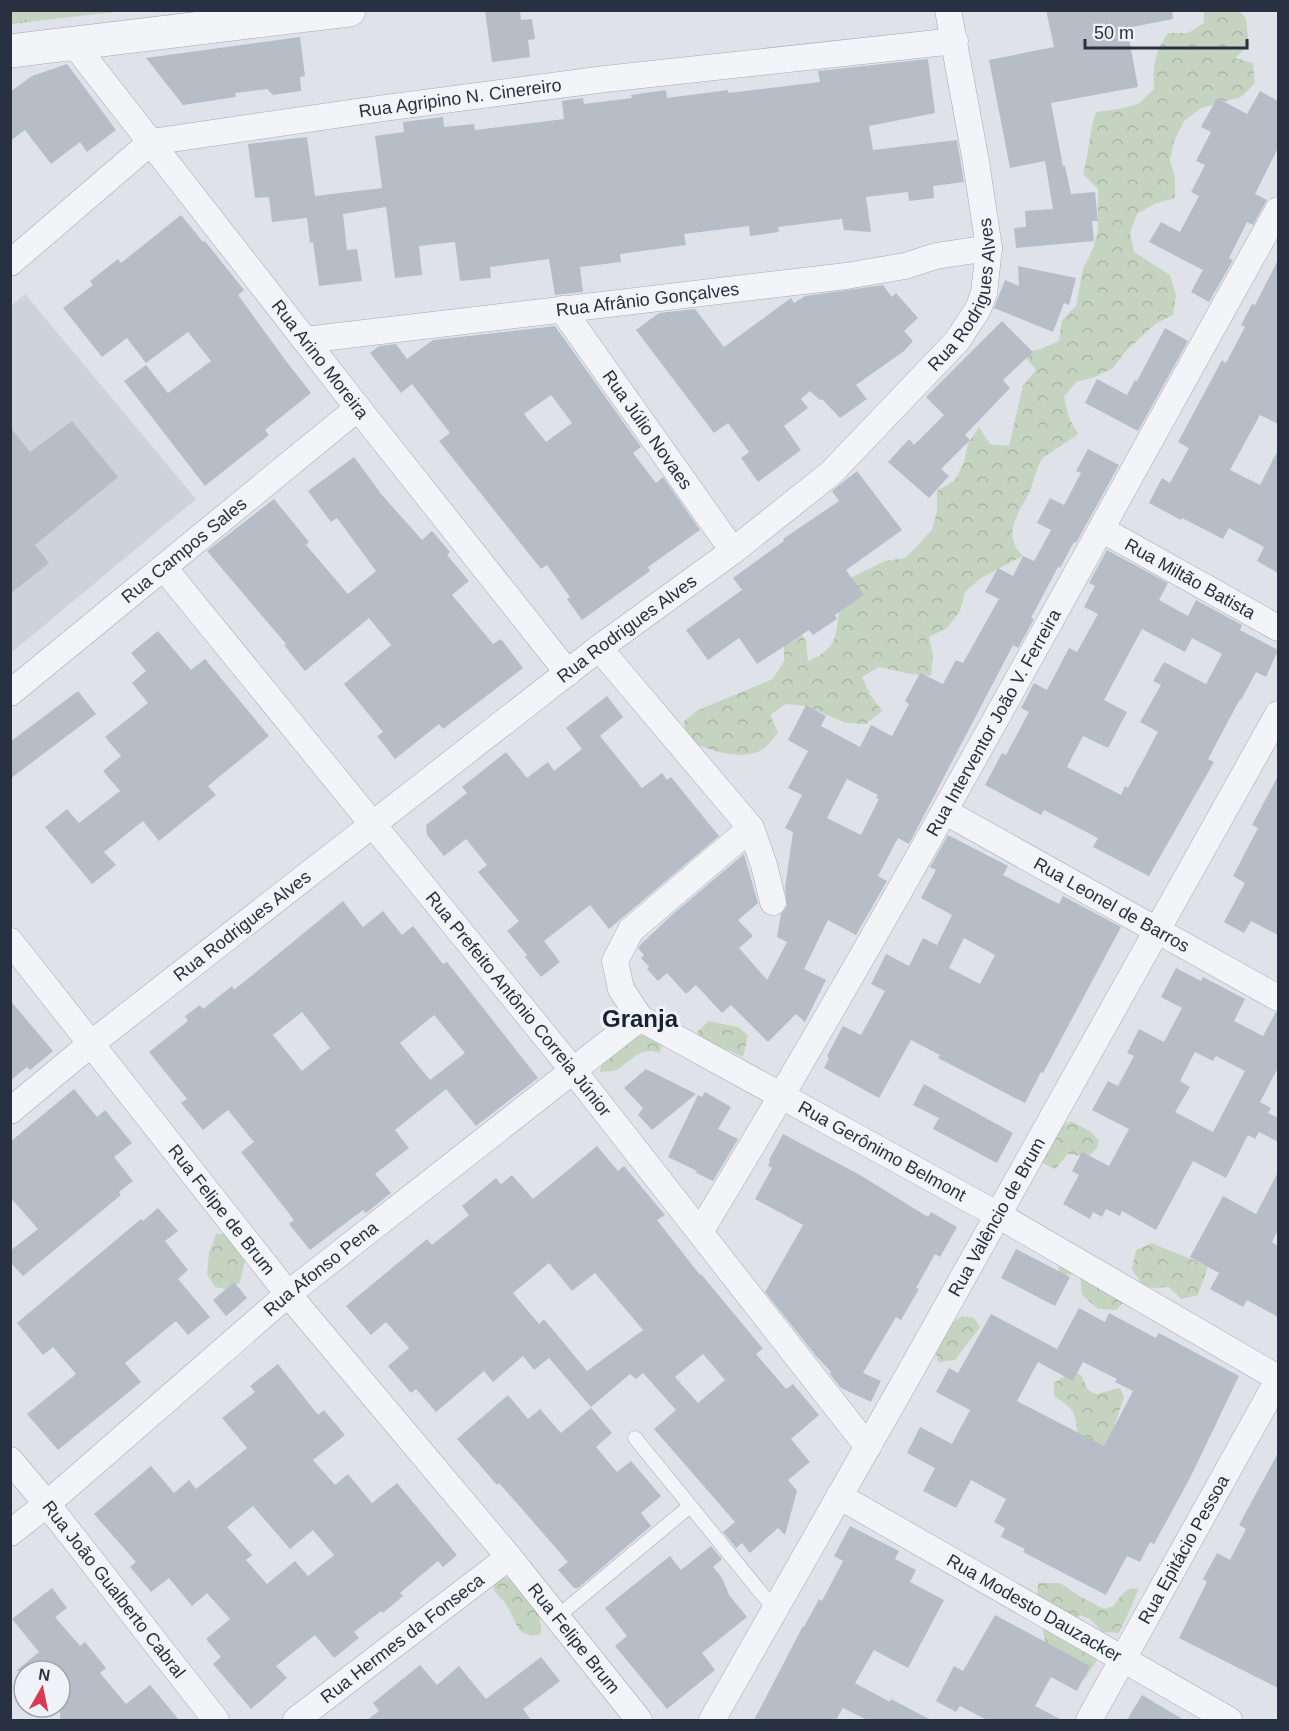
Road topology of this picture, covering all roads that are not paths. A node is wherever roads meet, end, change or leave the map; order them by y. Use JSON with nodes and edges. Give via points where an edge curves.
{"nodes":[{"id":1,"x":349,"y":10,"type":"edge"},
{"id":2,"x":948,"y":10,"type":"edge"},
{"id":3,"x":955,"y":41,"type":"junction"},
{"id":4,"x":74,"y":44,"type":"junction"},
{"id":5,"x":10,"y":51,"type":"edge"},
{"id":6,"x":151,"y":142,"type":"junction"},
{"id":7,"x":1278,"y":210,"type":"edge"},
{"id":8,"x":1271,"y":241,"type":"edge"},
{"id":9,"x":989,"y":248,"type":"junction"},
{"id":10,"x":10,"y":263,"type":"edge"},
{"id":11,"x":562,"y":309,"type":"junction"},
{"id":12,"x":305,"y":340,"type":"junction"},
{"id":13,"x":358,"y":408,"type":"junction"},
{"id":14,"x":1101,"y":529,"type":"junction"},
{"id":15,"x":733,"y":551,"type":"junction"},
{"id":16,"x":164,"y":568,"type":"junction"},
{"id":17,"x":1278,"y":628,"type":"edge"},
{"id":18,"x":599,"y":648,"type":"junction"},
{"id":19,"x":568,"y":673,"type":"junction"},
{"id":20,"x":10,"y":693,"type":"edge"},
{"id":21,"x":1278,"y":714,"type":"edge"},
{"id":22,"x":944,"y":811,"type":"junction"},
{"id":23,"x":374,"y":824,"type":"junction"},
{"id":24,"x":751,"y":828,"type":"junction"},
{"id":25,"x":772,"y":902,"type":"dead end"},
{"id":26,"x":1157,"y":930,"type":"junction"},
{"id":27,"x":10,"y":941,"type":"edge"},
{"id":28,"x":1278,"y":998,"type":"edge"},
{"id":29,"x":640,"y":1018,"type":"junction"},
{"id":30,"x":92,"y":1043,"type":"junction"},
{"id":31,"x":573,"y":1070,"type":"junction"},
{"id":32,"x":783,"y":1096,"type":"junction"},
{"id":33,"x":10,"y":1111,"type":"edge"},
{"id":34,"x":998,"y":1215,"type":"junction"},
{"id":35,"x":700,"y":1232,"type":"junction"},
{"id":36,"x":288,"y":1294,"type":"junction"},
{"id":37,"x":1278,"y":1379,"type":"edge"},
{"id":38,"x":635,"y":1438,"type":"dead end"},
{"id":39,"x":868,"y":1447,"type":"junction"},
{"id":40,"x":10,"y":1460,"type":"edge"},
{"id":41,"x":839,"y":1496,"type":"junction"},
{"id":42,"x":47,"y":1504,"type":"junction"},
{"id":43,"x":690,"y":1506,"type":"junction"},
{"id":44,"x":10,"y":1533,"type":"edge"},
{"id":45,"x":508,"y":1557,"type":"junction"},
{"id":46,"x":775,"y":1610,"type":"junction"},
{"id":47,"x":557,"y":1617,"type":"junction"},
{"id":48,"x":1123,"y":1660,"type":"junction"},
{"id":49,"x":216,"y":1720,"type":"edge"},
{"id":50,"x":296,"y":1720,"type":"edge"},
{"id":51,"x":639,"y":1720,"type":"edge"},
{"id":52,"x":712,"y":1720,"type":"edge"},
{"id":53,"x":1089,"y":1720,"type":"edge"},
{"id":54,"x":1229,"y":1720,"type":"edge"}],
"edges":[{"from":1,"to":4,"type":"street"},
{"from":2,"to":3,"type":"street","name":"Rua Rodrigues Alves"},
{"from":3,"to":6,"type":"street","name":"Rua Agripino N. Cinereiro","via":[[605,79]]},
{"from":3,"to":9,"type":"street","name":"Rua Rodrigues Alves"},
{"from":4,"to":5,"type":"street"},
{"from":4,"to":6,"type":"street","name":"Rua Arino Moreira"},
{"from":6,"to":10,"type":"street"},
{"from":6,"to":12,"type":"street","name":"Rua Arino Moreira"},
{"from":7,"to":8,"type":"street","name":"Rua Interventor João V. Ferreira"},
{"from":8,"to":14,"type":"street","name":"Rua Interventor João V. Ferreira"},
{"from":9,"to":11,"type":"street","name":"Rua Afrânio Gonçalves","via":[[846,276]]},
{"from":9,"to":15,"type":"street","name":"Rua Rodrigues Alves","via":[[984,293],[957,342],[831,473]]},
{"from":11,"to":12,"type":"street","name":"Rua Afrânio Gonçalves"},
{"from":11,"to":15,"type":"street","name":"Rua Júlio Novaes"},
{"from":12,"to":13,"type":"street","name":"Rua Arino Moreira"},
{"from":13,"to":16,"type":"street","name":"Rua Campos Sales"},
{"from":13,"to":19,"type":"street","name":"Rua Arino Moreira"},
{"from":14,"to":17,"type":"street","name":"Rua Miltão Batista"},
{"from":14,"to":22,"type":"street","name":"Rua Interventor João V. Ferreira"},
{"from":15,"to":18,"type":"street","name":"Rua Rodrigues Alves"},
{"from":16,"to":20,"type":"street","name":"Rua Campos Sales"},
{"from":16,"to":23,"type":"street","name":"Rua Prefeito Antônio Correia Júnior"},
{"from":18,"to":19,"type":"street","name":"Rua Rodrigues Alves"},
{"from":18,"to":24,"type":"street"},
{"from":19,"to":23,"type":"street","name":"Rua Rodrigues Alves"},
{"from":21,"to":26,"type":"street","name":"Rua Valêncio de Brum"},
{"from":22,"to":26,"type":"street","name":"Rua Leonel de Barros"},
{"from":22,"to":32,"type":"street","name":"Rua Interventor João V. Ferreira"},
{"from":23,"to":30,"type":"street","name":"Rua Rodrigues Alves"},
{"from":23,"to":31,"type":"street","name":"Rua Prefeito Antônio Correia Júnior"},
{"from":24,"to":25,"type":"street"},
{"from":24,"to":29,"type":"street","via":[[632,930],[615,961],[621,989]]},
{"from":26,"to":28,"type":"street","name":"Rua Leonel de Barros"},
{"from":26,"to":34,"type":"street","name":"Rua Valêncio de Brum"},
{"from":27,"to":30,"type":"street","name":"Rua Felipe de Brum"},
{"from":29,"to":31,"type":"street","name":"Rua Afonso Pena"},
{"from":29,"to":32,"type":"street","name":"Rua Gerônimo Belmont"},
{"from":30,"to":33,"type":"street","name":"Rua Rodrigues Alves"},
{"from":30,"to":36,"type":"street","name":"Rua Felipe de Brum"},
{"from":31,"to":35,"type":"street","name":"Rua Prefeito Antônio Correia Júnior"},
{"from":31,"to":36,"type":"street","name":"Rua Afonso Pena"},
{"from":32,"to":34,"type":"street","name":"Rua Gerônimo Belmont"},
{"from":32,"to":35,"type":"street","name":"Rua Interventor João V. Ferreira"},
{"from":34,"to":37,"type":"street","name":"Rua Gerônimo Belmont"},
{"from":34,"to":39,"type":"street","name":"Rua Valêncio de Brum"},
{"from":35,"to":39,"type":"street","name":"Rua Prefeito Antônio Correia Júnior"},
{"from":36,"to":42,"type":"street","name":"Rua Afonso Pena"},
{"from":36,"to":45,"type":"street","name":"Rua Felipe de Brum"},
{"from":37,"to":48,"type":"street","name":"Rua Epitácio Pessoa"},
{"from":38,"to":43,"type":"lane"},
{"from":39,"to":41,"type":"street","name":"Rua Valêncio de Brum"},
{"from":40,"to":42,"type":"street","name":"Rua João Gualberto Cabral"},
{"from":41,"to":46,"type":"street","name":"Rua Valêncio de Brum"},
{"from":41,"to":48,"type":"street","name":"Rua Modesto Dauzacker"},
{"from":42,"to":44,"type":"street","name":"Rua Afonso Pena"},
{"from":42,"to":49,"type":"street","name":"Rua João Gualberto Cabral"},
{"from":43,"to":46,"type":"lane"},
{"from":43,"to":47,"type":"lane"},
{"from":45,"to":47,"type":"street","name":"Rua Felipe Brum"},
{"from":45,"to":50,"type":"street","name":"Rua Hermes da Fonseca"},
{"from":46,"to":52,"type":"street","name":"Rua Valêncio de Brum"},
{"from":47,"to":51,"type":"street","name":"Rua Felipe Brum"},
{"from":48,"to":53,"type":"street","name":"Rua Epitácio Pessoa"},
{"from":48,"to":54,"type":"street","name":"Rua Modesto Dauzacker"}]}
